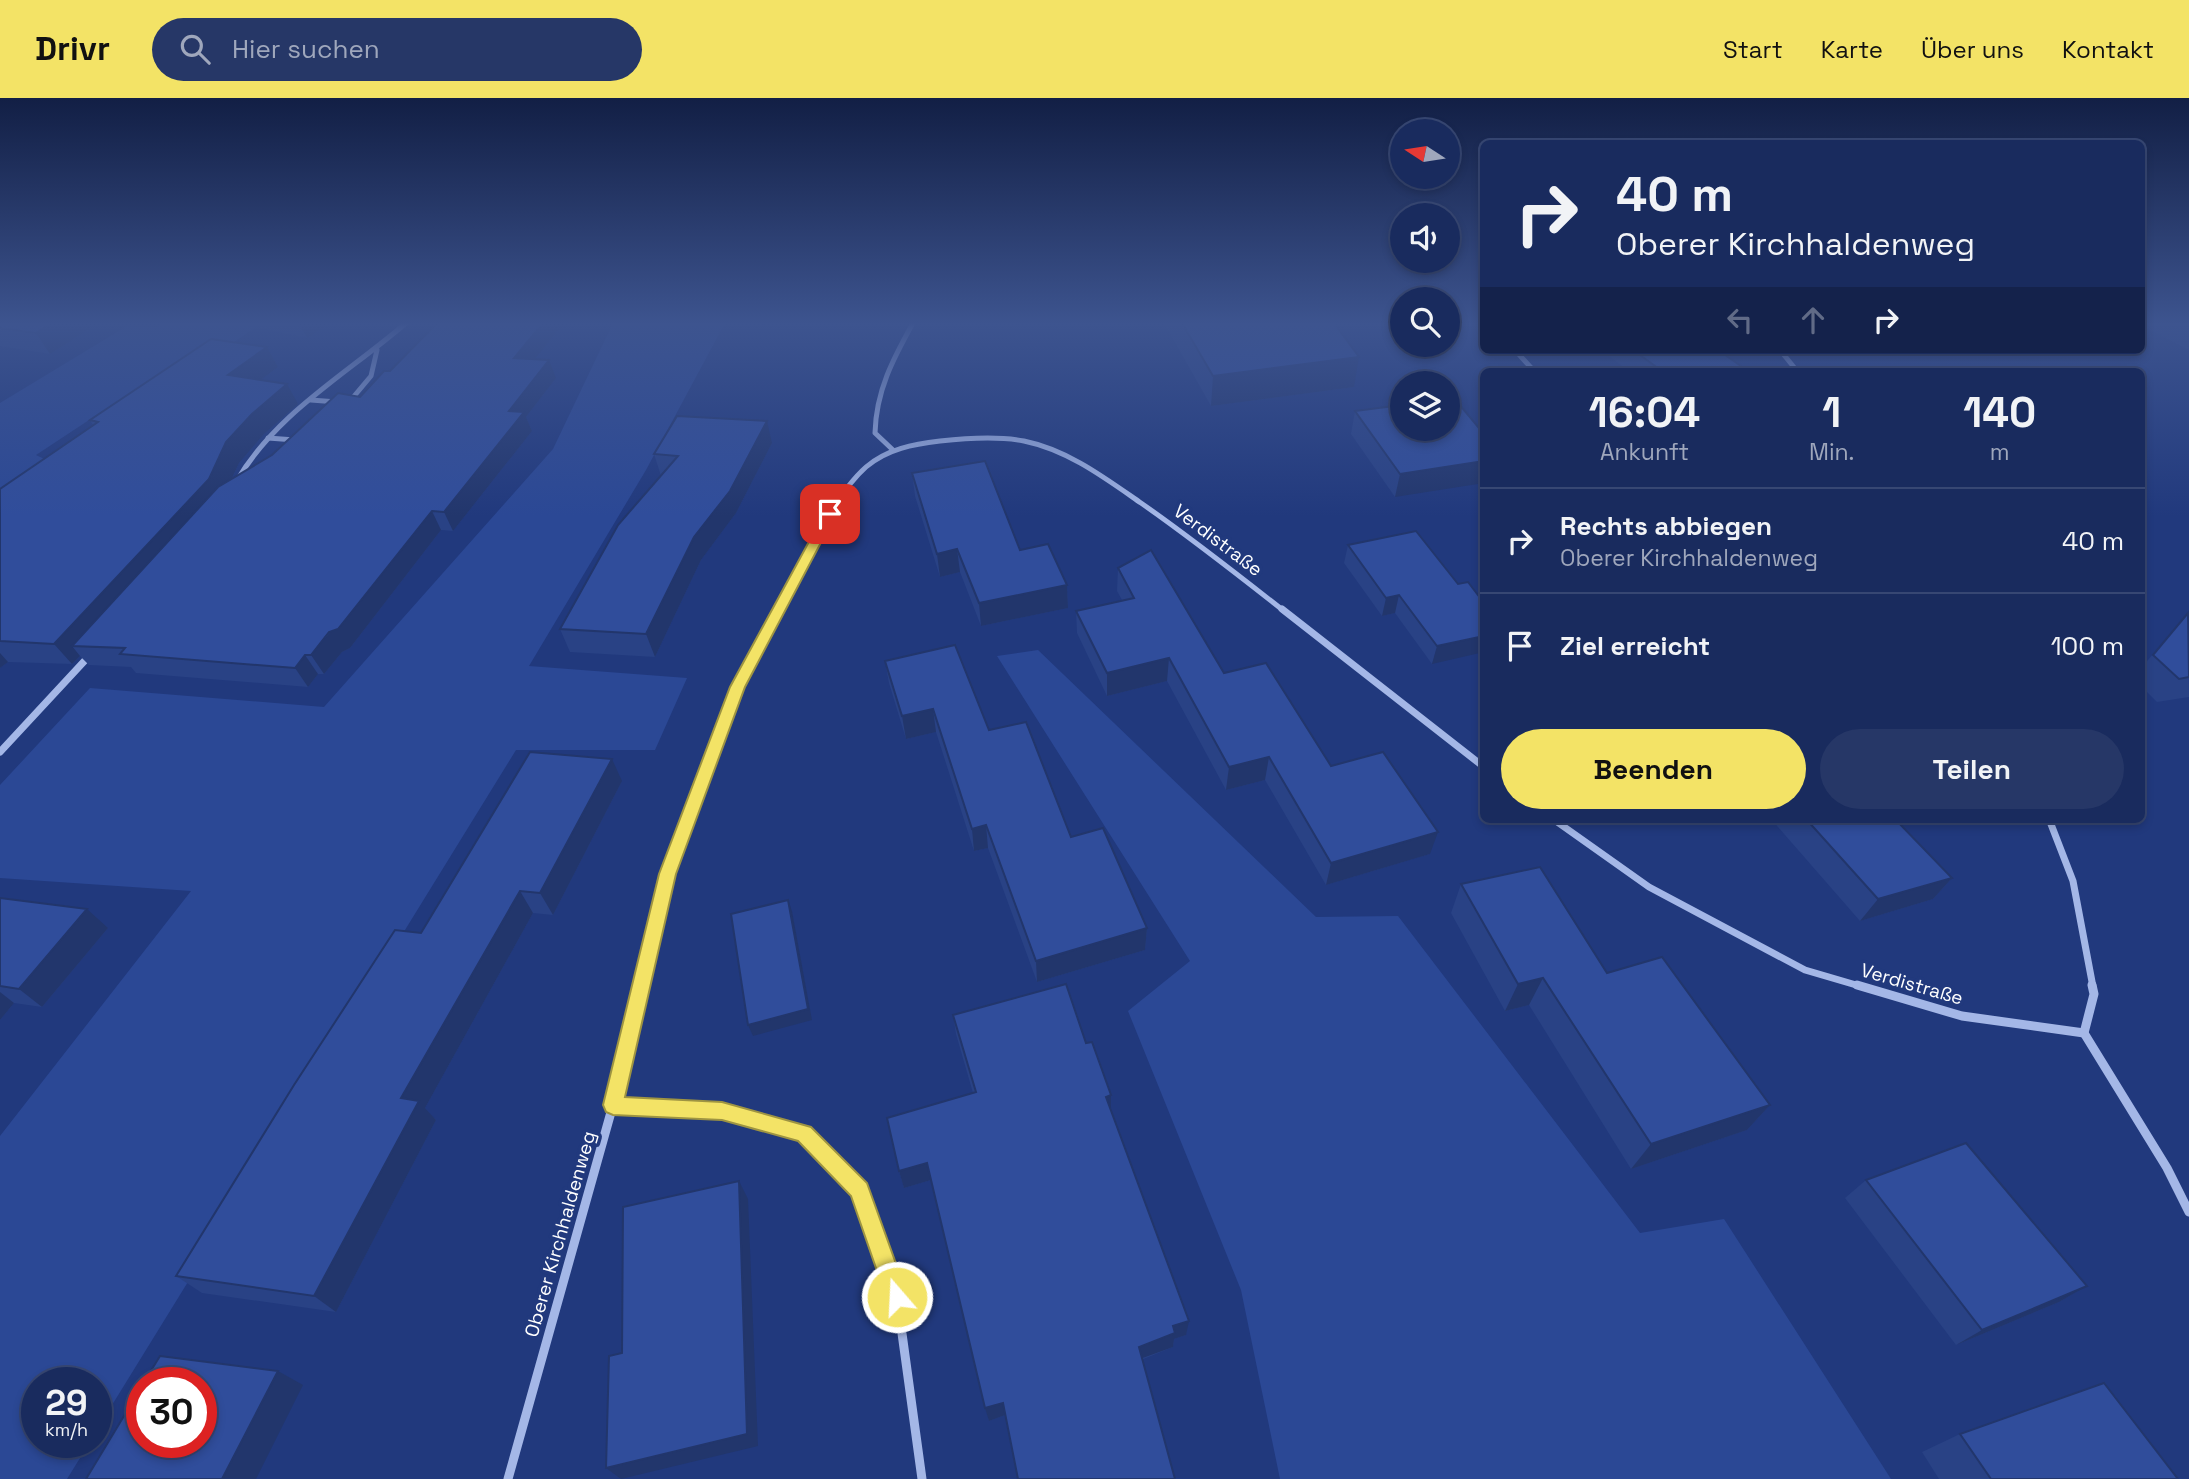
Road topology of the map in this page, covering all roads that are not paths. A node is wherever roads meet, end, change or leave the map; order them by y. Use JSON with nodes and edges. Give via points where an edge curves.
{"nodes":[{"id":1,"x":325,"y":387,"type":"edge"},
{"id":2,"x":362,"y":387,"type":"edge"},
{"id":3,"x":881,"y":387,"type":"edge"},
{"id":4,"x":311,"y":400,"type":"junction"},
{"id":5,"x":268,"y":438,"type":"junction"},
{"id":6,"x":309,"y":442,"type":"edge"},
{"id":7,"x":893,"y":450,"type":"junction"},
{"id":8,"x":232,"y":490,"type":"edge"},
{"id":9,"x":97,"y":648,"type":"edge"},
{"id":10,"x":0,"y":752,"type":"edge"},
{"id":11,"x":1480,"y":764,"type":"edge"},
{"id":12,"x":1559,"y":823,"type":"edge"},
{"id":13,"x":2051,"y":823,"type":"edge"},
{"id":14,"x":2084,"y":1033,"type":"junction"},
{"id":15,"x":613,"y":1105,"type":"junction"},
{"id":16,"x":2189,"y":1212,"type":"edge"},
{"id":17,"x":508,"y":1479,"type":"edge"},
{"id":18,"x":922,"y":1479,"type":"edge"}],
"edges":[{"from":1,"to":4,"type":"street"},
{"from":2,"to":4,"type":"street","via":[[349,403]]},
{"from":3,"to":7,"type":"street","via":[[874,409],[876,433]]},
{"from":4,"to":5,"type":"street"},
{"from":5,"to":6,"type":"street"},
{"from":5,"to":8,"type":"street","via":[[243,466]]},
{"from":7,"to":11,"type":"street","name":"Verdistraße","via":[[967,438],[1024,441],[1066,455],[1189,537]]},
{"from":7,"to":15,"type":"street","name":"Oberer Kirchhaldenweg","via":[[855,478],[830,514],[738,687],[667,874]]},
{"from":9,"to":10,"type":"street"},
{"from":12,"to":14,"type":"street","name":"Verdistraße","via":[[1649,887],[1805,970],[1962,1016]]},
{"from":13,"to":14,"type":"street","via":[[2073,881],[2094,994]]},
{"from":14,"to":16,"type":"street"},
{"from":15,"to":17,"type":"street","name":"Oberer Kirchhaldenweg"},
{"from":15,"to":18,"type":"street","via":[[722,1111],[804,1134],[860,1190],[897,1297]]}]}
